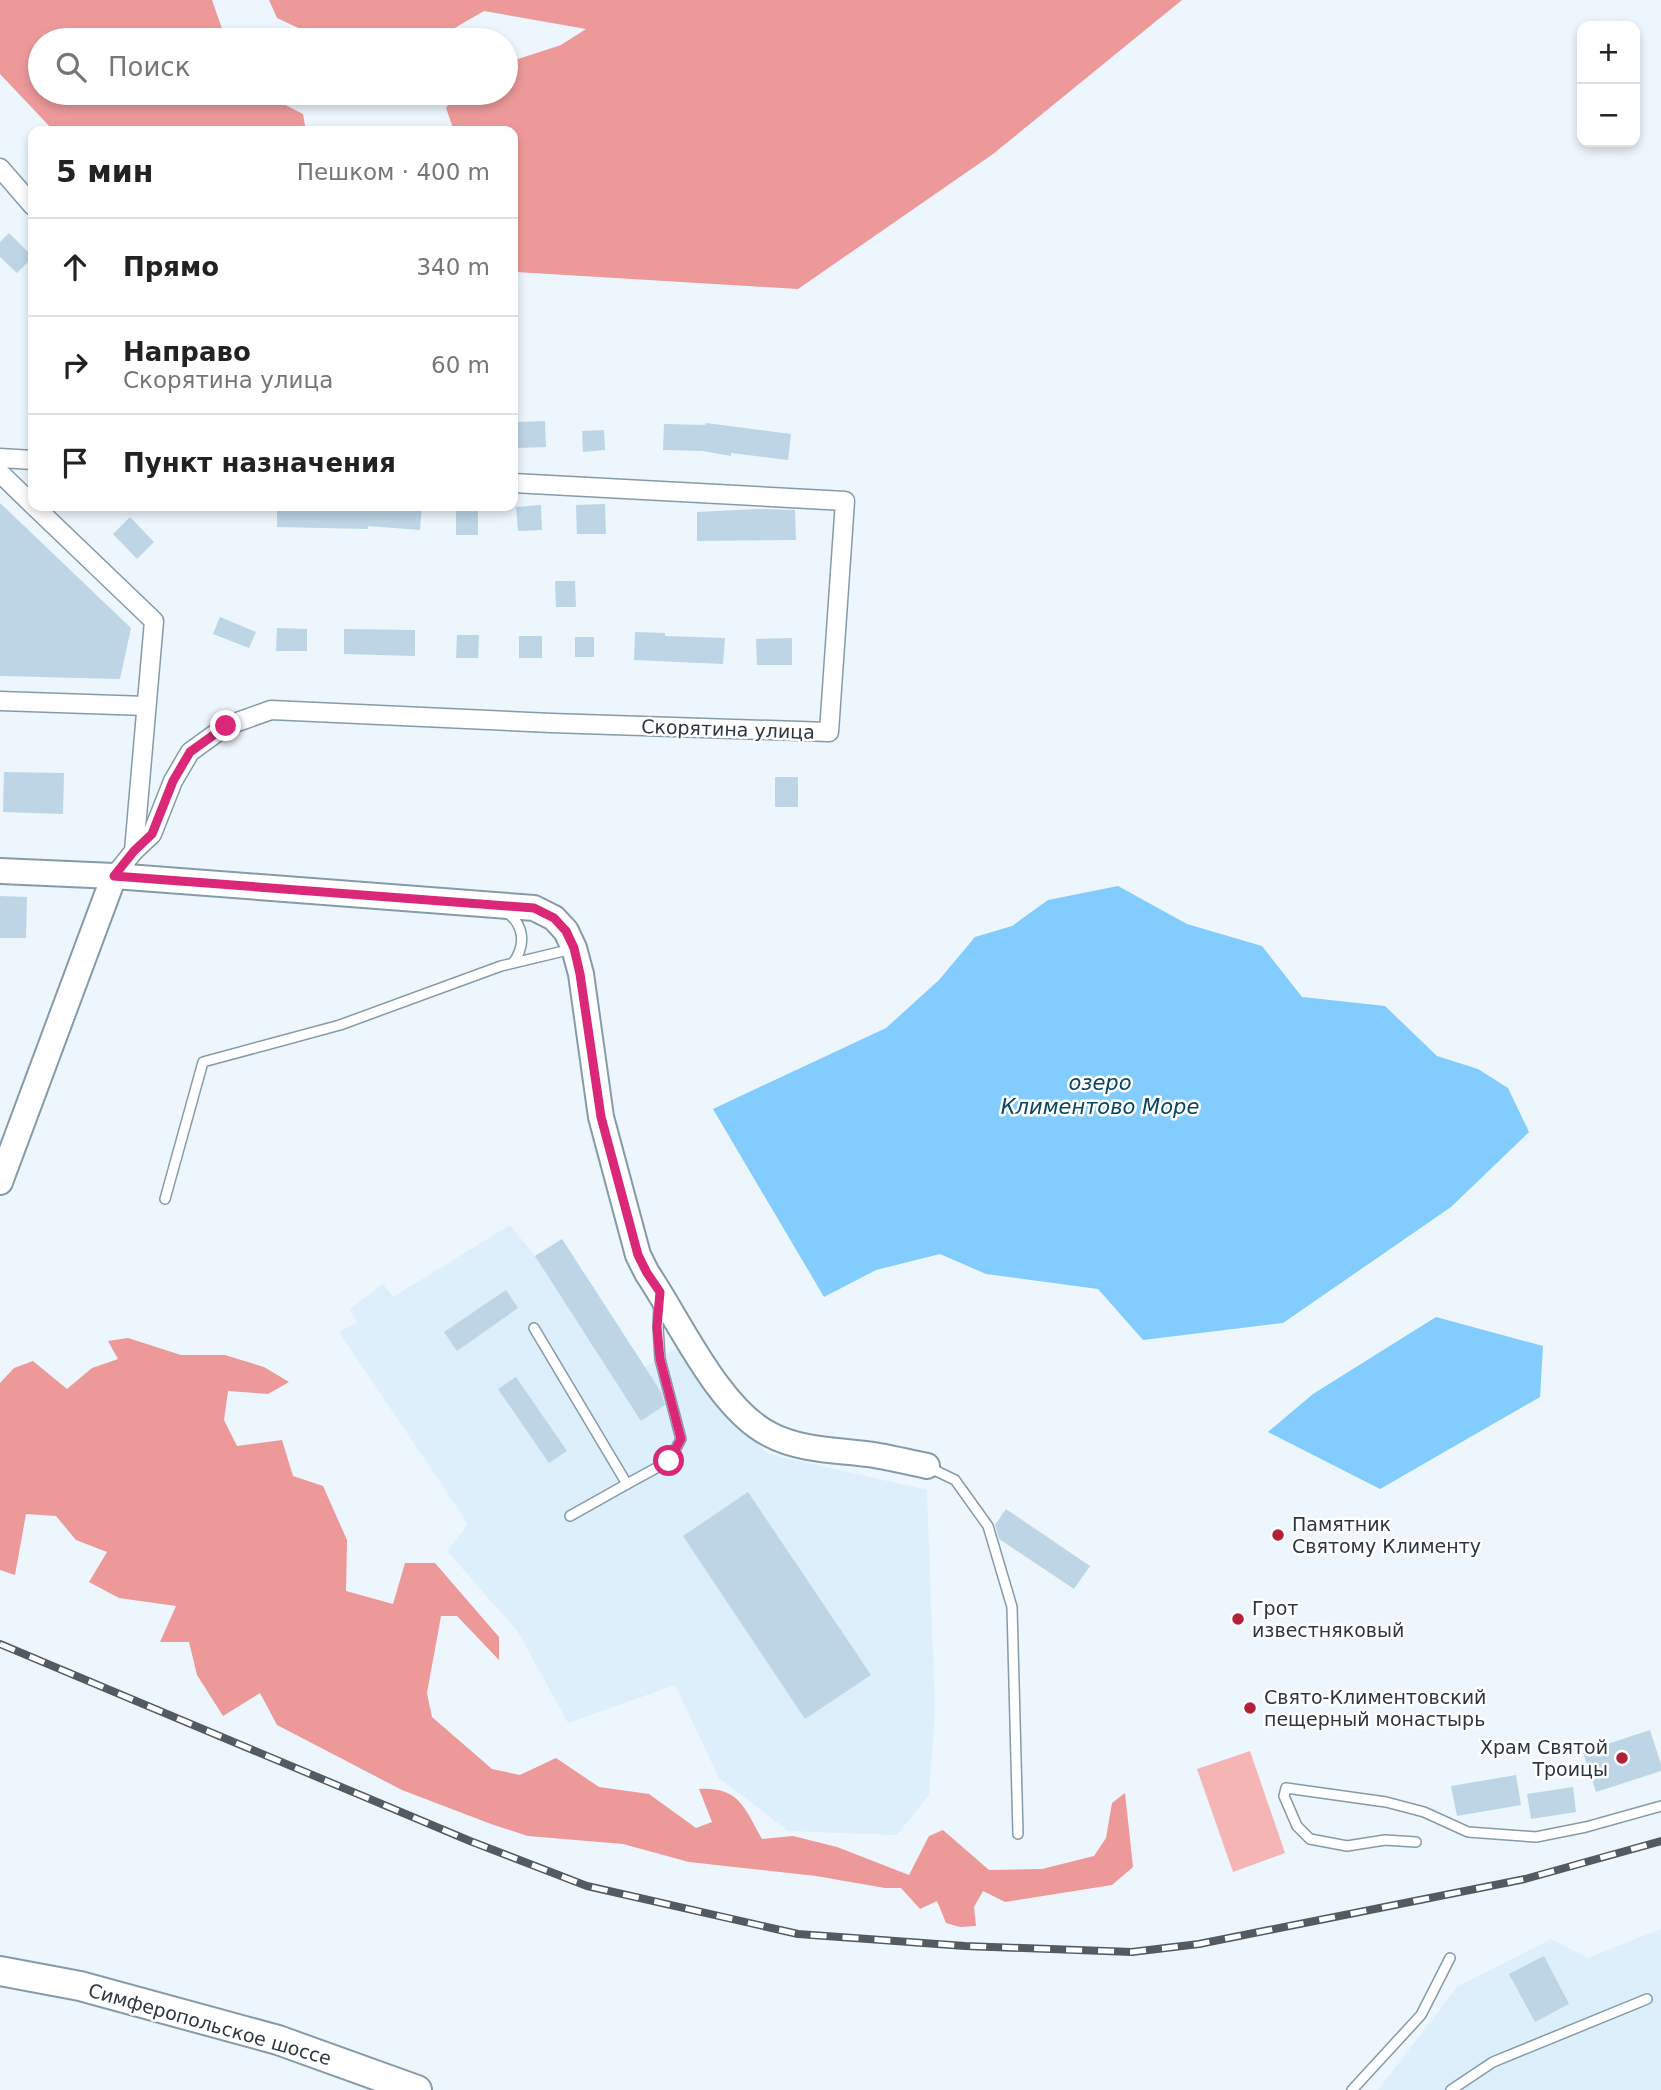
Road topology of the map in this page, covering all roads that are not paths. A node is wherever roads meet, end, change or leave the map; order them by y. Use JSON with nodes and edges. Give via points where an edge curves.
{"nodes":[{"id":1,"x":0,"y":168,"type":"edge"},
{"id":2,"x":28,"y":200,"type":"edge"},
{"id":3,"x":0,"y":458,"type":"edge"},
{"id":4,"x":28,"y":460,"type":"edge"},
{"id":5,"x":0,"y":474,"type":"edge"},
{"id":6,"x":518,"y":483,"type":"edge"},
{"id":7,"x":28,"y":500,"type":"edge"},
{"id":8,"x":40,"y":511,"type":"edge"},
{"id":9,"x":0,"y":701,"type":"edge"},
{"id":10,"x":146,"y":706,"type":"junction"},
{"id":11,"x":134,"y":851,"type":"junction"},
{"id":12,"x":0,"y":871,"type":"edge"},
{"id":13,"x":114,"y":876,"type":"junction"},
{"id":14,"x":495,"y":905,"type":"junction"},
{"id":15,"x":574,"y":948,"type":"junction"},
{"id":16,"x":513,"y":963,"type":"junction"},
{"id":17,"x":1,"y":1178,"type":"edge"},
{"id":18,"x":165,"y":1199,"type":"dead end"},
{"id":19,"x":660,"y":1292,"type":"junction"},
{"id":20,"x":534,"y":1328,"type":"dead end"},
{"id":21,"x":927,"y":1466,"type":"joint"},
{"id":22,"x":627,"y":1484,"type":"junction"},
{"id":23,"x":570,"y":1516,"type":"dead end"},
{"id":24,"x":1661,"y":1806,"type":"edge"},
{"id":25,"x":1018,"y":1834,"type":"dead end"},
{"id":26,"x":1416,"y":1842,"type":"dead end"},
{"id":27,"x":1450,"y":1958,"type":"dead end"},
{"id":28,"x":0,"y":1971,"type":"edge"},
{"id":29,"x":1647,"y":1999,"type":"dead end"},
{"id":30,"x":417,"y":2090,"type":"edge"},
{"id":31,"x":1352,"y":2090,"type":"edge"},
{"id":32,"x":1451,"y":2090,"type":"edge"}],
"edges":[{"from":1,"to":2,"type":"street"},
{"from":3,"to":4,"type":"street"},
{"from":5,"to":7,"type":"street"},
{"from":6,"to":11,"type":"street","name":"Скорятина улица","via":[[845,501],[829,732],[271,710],[226,726],[190,752],[152,834]]},
{"from":8,"to":10,"type":"street","via":[[154,621]]},
{"from":9,"to":10,"type":"street"},
{"from":10,"to":11,"type":"street"},
{"from":11,"to":13,"type":"street"},
{"from":12,"to":13,"type":"street"},
{"from":13,"to":14,"type":"street"},
{"from":13,"to":17,"type":"street"},
{"from":14,"to":15,"type":"street","via":[[534,908],[554,918]]},
{"from":14,"to":16,"type":"lane","via":[[509,914],[523,940]]},
{"from":15,"to":16,"type":"lane"},
{"from":15,"to":19,"type":"street","via":[[601,1117],[638,1255]]},
{"from":16,"to":18,"type":"lane","via":[[340,1025],[203,1062]]},
{"from":19,"to":21,"type":"street","via":[[713,1378],[753,1425],[799,1445]]},
{"from":19,"to":22,"type":"lane","via":[[660,1359],[681,1439],[669,1461]]},
{"from":20,"to":22,"type":"lane"},
{"from":21,"to":25,"type":"lane","via":[[955,1480],[988,1526],[1012,1607]]},
{"from":22,"to":23,"type":"lane"},
{"from":24,"to":26,"type":"lane","via":[[1536,1837],[1468,1832],[1424,1811],[1286,1788],[1284,1796],[1297,1826],[1310,1839],[1347,1846],[1385,1840]]},
{"from":27,"to":31,"type":"lane","via":[[1422,2015]]},
{"from":28,"to":30,"type":"main road","name":"Симферопольское шоссе","via":[[80,1986],[278,2040]]},
{"from":29,"to":32,"type":"lane","via":[[1493,2062]]}]}
